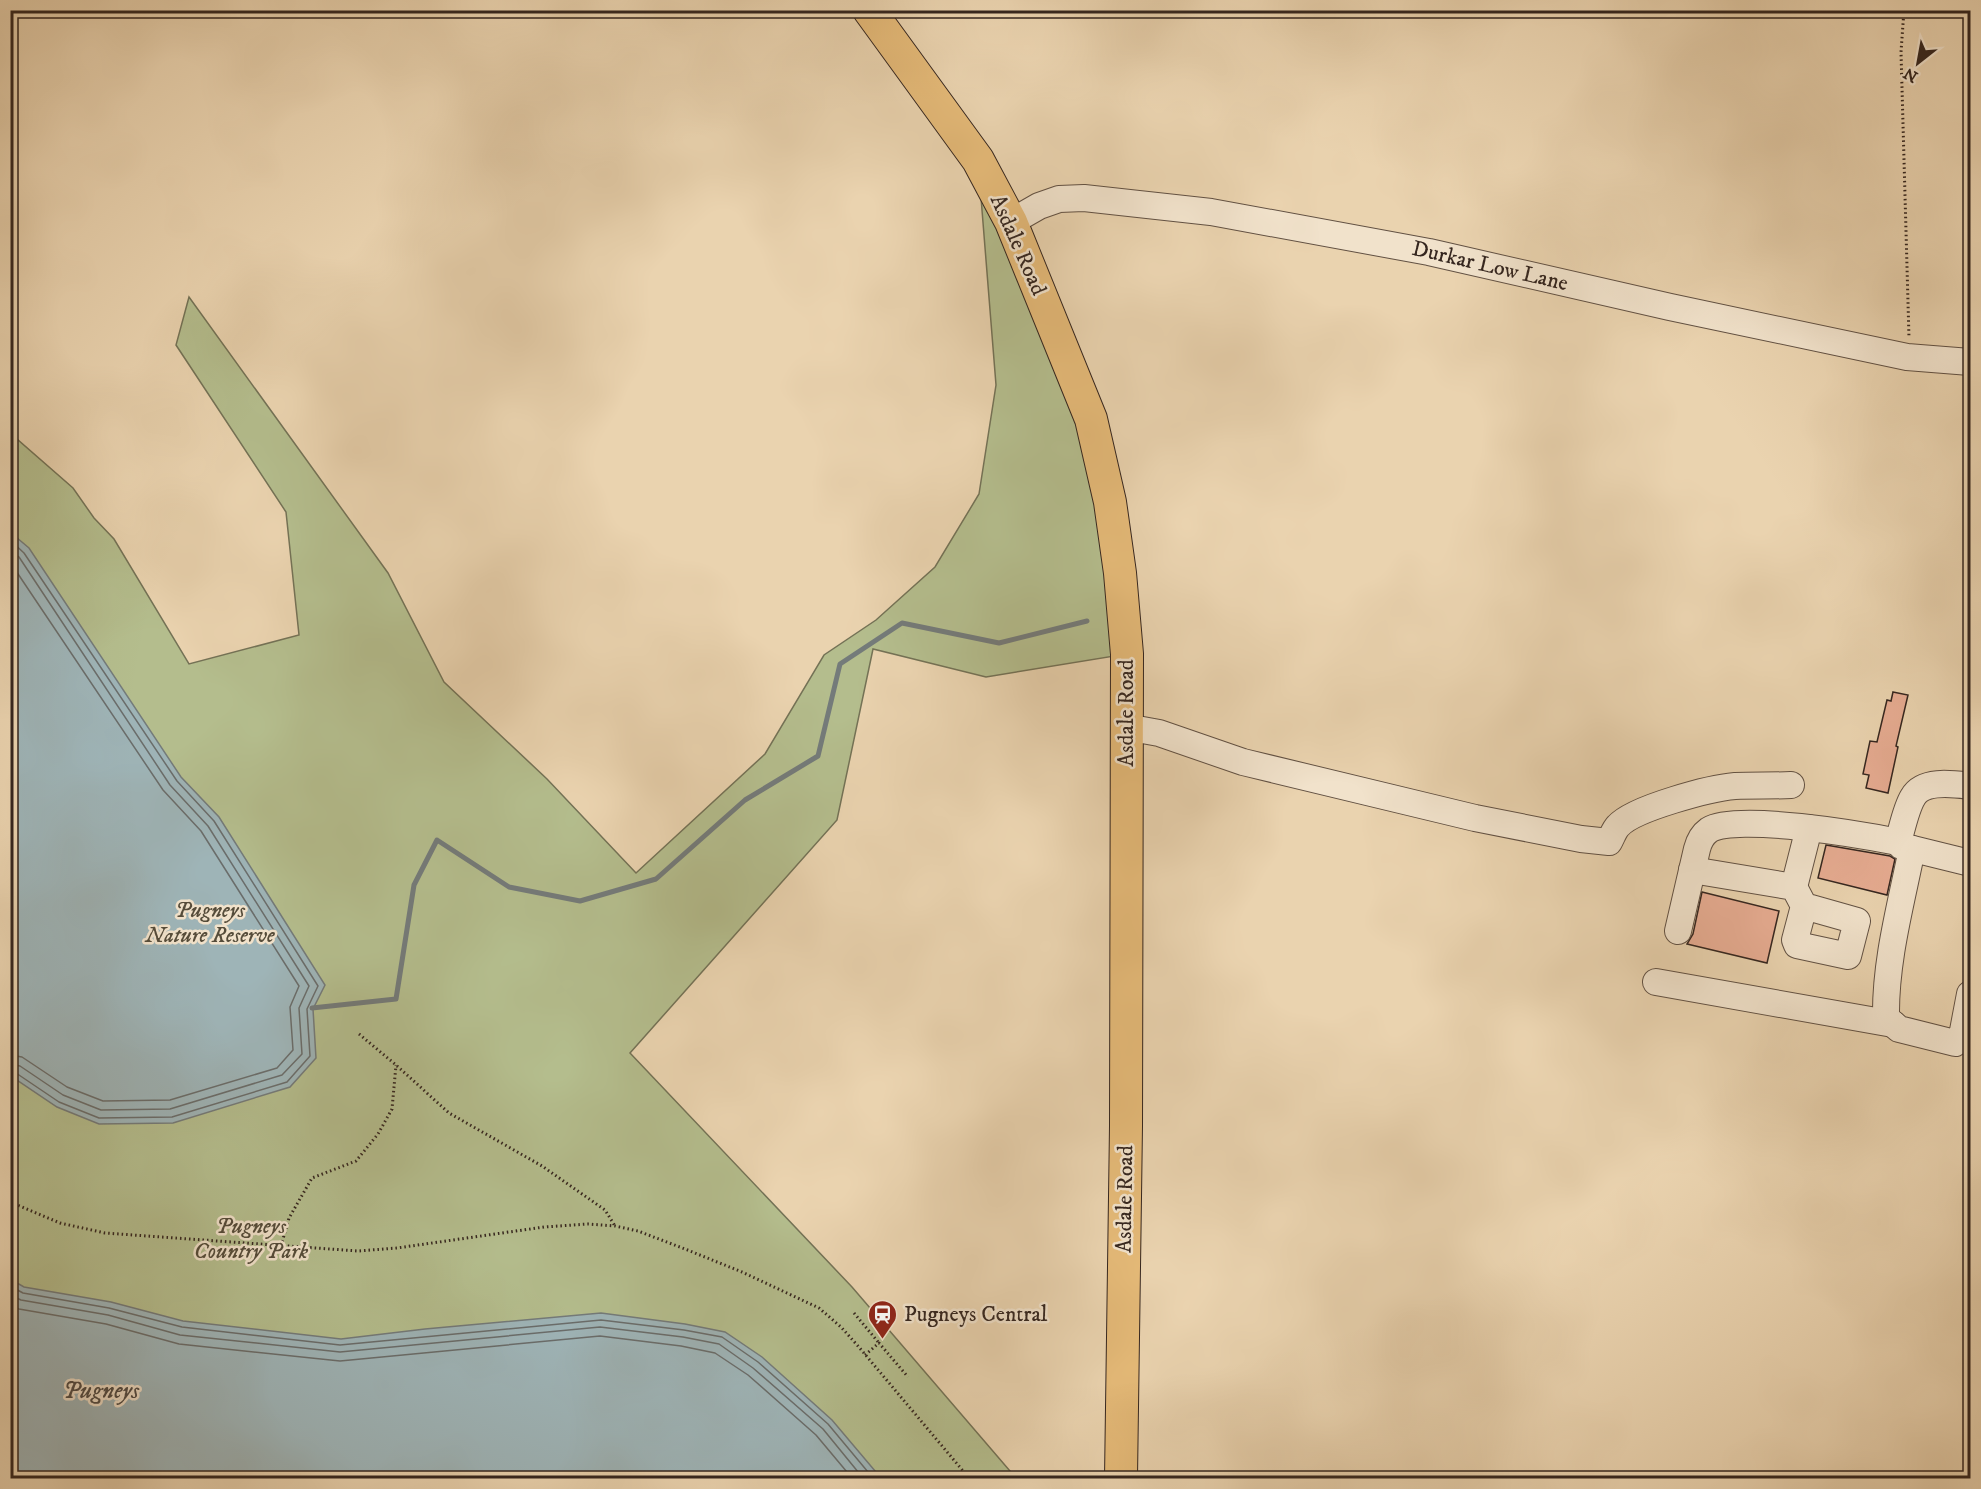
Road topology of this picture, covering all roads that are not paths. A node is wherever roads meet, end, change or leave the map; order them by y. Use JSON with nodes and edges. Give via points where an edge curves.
{"nodes":[{"id":1,"x":869,"y":10,"type":"edge"},
{"id":2,"x":1011,"y":222,"type":"junction"},
{"id":3,"x":1971,"y":362,"type":"edge"},
{"id":4,"x":1126,"y":727,"type":"junction"},
{"id":5,"x":1791,"y":785,"type":"dead end"},
{"id":6,"x":1971,"y":786,"type":"edge"},
{"id":7,"x":1809,"y":828,"type":"junction"},
{"id":8,"x":1905,"y":845,"type":"junction"},
{"id":9,"x":1971,"y":863,"type":"edge"},
{"id":10,"x":1692,"y":870,"type":"junction"},
{"id":11,"x":1678,"y":931,"type":"dead end"},
{"id":12,"x":1656,"y":982,"type":"dead end"},
{"id":13,"x":1971,"y":994,"type":"edge"},
{"id":14,"x":1893,"y":1024,"type":"junction"},
{"id":15,"x":1121,"y":1479,"type":"edge"}],
"edges":[{"from":1,"to":2,"type":"main road","name":"Asdale Road","via":[[978,160]]},
{"from":2,"to":3,"type":"street","name":"Durkar Low Lane","via":[[1059,199],[1084,198],[1211,212],[1429,252],[1907,357]]},
{"from":2,"to":4,"type":"main road","name":"Asdale Road","via":[[1091,419],[1110,502],[1127,654]]},
{"from":4,"to":5,"type":"street","via":[[1159,733],[1243,762],[1475,818],[1609,842],[1618,826],[1630,818],[1703,792],[1733,786]]},
{"from":4,"to":15,"type":"main road","name":"Asdale Road"},
{"from":6,"to":8,"type":"street","via":[[1950,783],[1922,788],[1913,796]]},
{"from":7,"to":8,"type":"street"},
{"from":7,"to":10,"type":"street","via":[[1727,824],[1710,829],[1701,838]]},
{"from":7,"to":10,"type":"street","via":[[1799,896]]},
{"from":8,"to":9,"type":"street"},
{"from":8,"to":14,"type":"street","via":[[1886,999],[1886,1018]]},
{"from":10,"to":11,"type":"street"},
{"from":12,"to":14,"type":"street"},
{"from":13,"to":14,"type":"street","via":[[1962,1036],[1955,1043],[1899,1029]]}]}
